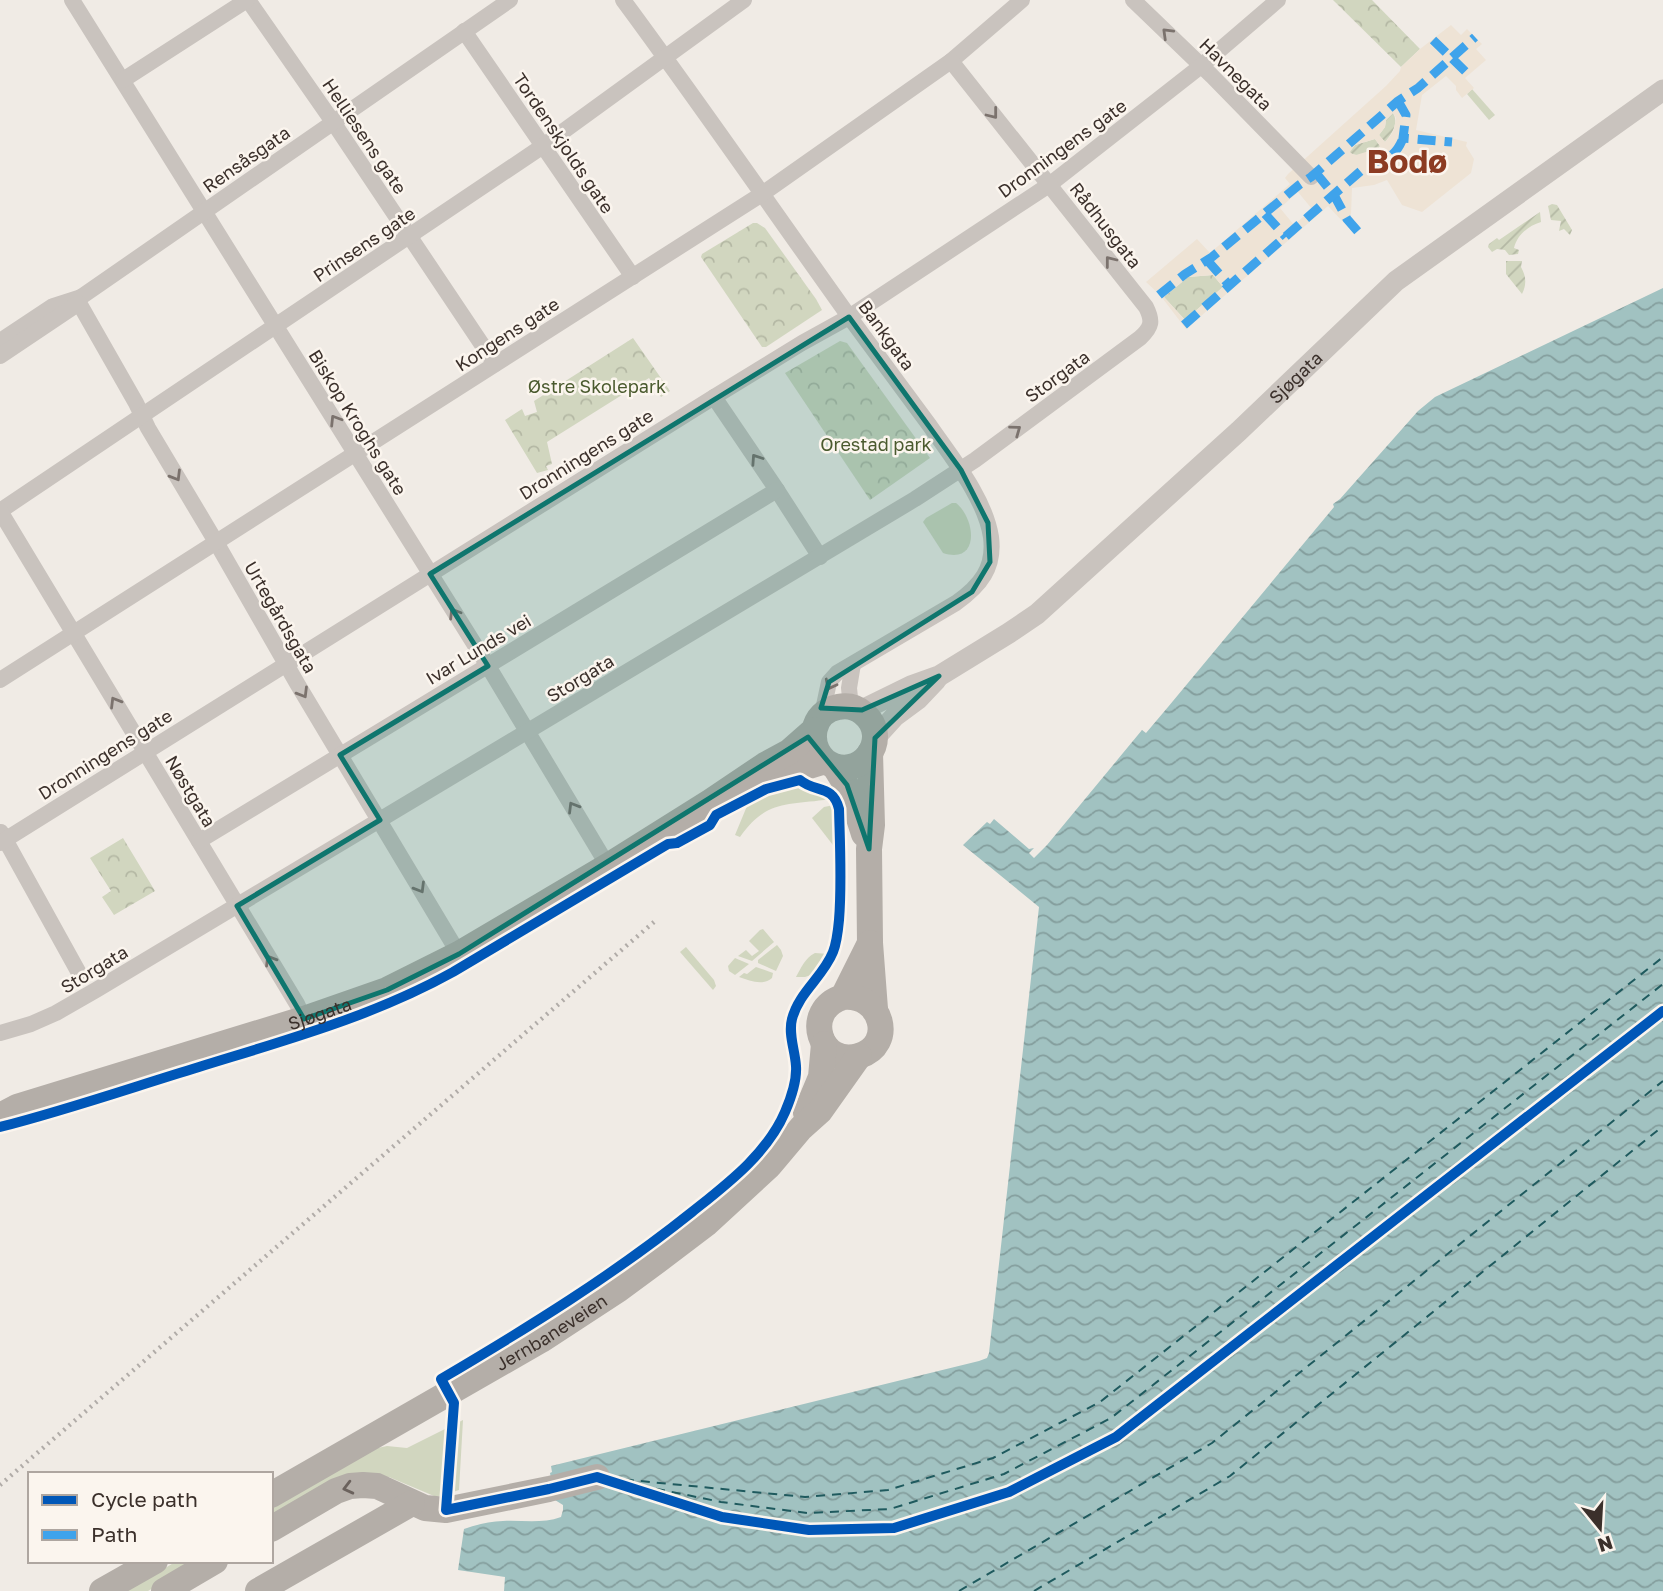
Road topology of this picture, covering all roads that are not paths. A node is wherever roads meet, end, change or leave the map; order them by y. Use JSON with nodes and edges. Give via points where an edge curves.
{"nodes":[{"id":1,"x":72,"y":0,"type":"edge"},
{"id":2,"x":248,"y":0,"type":"edge"},
{"id":3,"x":510,"y":0,"type":"edge"},
{"id":4,"x":623,"y":0,"type":"edge"},
{"id":5,"x":744,"y":0,"type":"edge"},
{"id":6,"x":1022,"y":0,"type":"edge"},
{"id":7,"x":1133,"y":0,"type":"edge"},
{"id":8,"x":1278,"y":0,"type":"edge"},
{"id":9,"x":464,"y":31,"type":"junction"},
{"id":10,"x":665,"y":58,"type":"junction"},
{"id":11,"x":951,"y":61,"type":"junction"},
{"id":12,"x":1201,"y":66,"type":"junction"},
{"id":13,"x":123,"y":80,"type":"junction"},
{"id":14,"x":1663,"y":90,"type":"edge"},
{"id":15,"x":333,"y":122,"type":"junction"},
{"id":16,"x":543,"y":146,"type":"junction"},
{"id":17,"x":1311,"y":177,"type":"dead end"},
{"id":18,"x":1049,"y":185,"type":"junction"},
{"id":19,"x":762,"y":194,"type":"junction"},
{"id":20,"x":204,"y":211,"type":"junction"},
{"id":21,"x":410,"y":236,"type":"junction"},
{"id":22,"x":633,"y":277,"type":"junction"},
{"id":23,"x":80,"y":300,"type":"junction"},
{"id":24,"x":1150,"y":316,"type":"joint"},
{"id":25,"x":849,"y":317,"type":"junction"},
{"id":26,"x":276,"y":326,"type":"junction"},
{"id":27,"x":0,"y":341,"type":"edge"},
{"id":28,"x":0,"y":356,"type":"edge"},
{"id":29,"x":495,"y":364,"type":"junction"},
{"id":30,"x":714,"y":397,"type":"junction"},
{"id":31,"x":143,"y":416,"type":"junction"},
{"id":32,"x":355,"y":453,"type":"junction"},
{"id":33,"x":961,"y":471,"type":"junction"},
{"id":34,"x":777,"y":489,"type":"junction"},
{"id":35,"x":0,"y":511,"type":"edge"},
{"id":36,"x":216,"y":542,"type":"junction"},
{"id":37,"x":820,"y":557,"type":"junction"},
{"id":38,"x":430,"y":574,"type":"junction"},
{"id":39,"x":74,"y":634,"type":"junction"},
{"id":40,"x":286,"y":664,"type":"junction"},
{"id":41,"x":853,"y":664,"type":"junction"},
{"id":42,"x":488,"y":666,"type":"junction"},
{"id":43,"x":939,"y":676,"type":"junction"},
{"id":44,"x":0,"y":680,"type":"edge"},
{"id":45,"x":856,"y":709,"type":"junction"},
{"id":46,"x":818,"y":723,"type":"junction"},
{"id":47,"x":528,"y":732,"type":"junction"},
{"id":48,"x":873,"y":746,"type":"junction"},
{"id":49,"x":145,"y":751,"type":"junction"},
{"id":50,"x":340,"y":755,"type":"junction"},
{"id":51,"x":830,"y":764,"type":"junction"},
{"id":52,"x":710,"y":802,"type":"junction"},
{"id":53,"x":380,"y":820,"type":"junction"},
{"id":54,"x":2,"y":837,"type":"edge"},
{"id":55,"x":199,"y":841,"type":"junction"},
{"id":56,"x":869,"y":849,"type":"junction"},
{"id":57,"x":608,"y":866,"type":"junction"},
{"id":58,"x":237,"y":906,"type":"junction"},
{"id":59,"x":870,"y":943,"type":"junction"},
{"id":60,"x":459,"y":954,"type":"junction"},
{"id":61,"x":79,"y":973,"type":"dead end"},
{"id":62,"x":843,"y":997,"type":"junction"},
{"id":63,"x":875,"y":1009,"type":"junction"},
{"id":64,"x":304,"y":1019,"type":"junction"},
{"id":65,"x":0,"y":1033,"type":"edge"},
{"id":66,"x":824,"y":1044,"type":"junction"},
{"id":67,"x":859,"y":1056,"type":"junction"},
{"id":68,"x":6,"y":1111,"type":"edge"},
{"id":69,"x":802,"y":1128,"type":"junction"},
{"id":70,"x":597,"y":1477,"type":"dead end"},
{"id":71,"x":273,"y":1494,"type":"edge"},
{"id":72,"x":412,"y":1503,"type":"junction"},
{"id":73,"x":273,"y":1528,"type":"edge"},
{"id":74,"x":151,"y":1563,"type":"edge"},
{"id":75,"x":212,"y":1563,"type":"edge"},
{"id":76,"x":102,"y":1591,"type":"edge"},
{"id":77,"x":164,"y":1591,"type":"edge"},
{"id":78,"x":258,"y":1591,"type":"edge"}],
"edges":[{"from":1,"to":13,"type":"street","name":"Biskop Kroghs gate"},
{"from":2,"to":13,"type":"street"},
{"from":2,"to":15,"type":"street","name":"Helliesens gate"},
{"from":3,"to":9,"type":"street","name":"Rensåsgata"},
{"from":4,"to":10,"type":"street","name":"Bankgata"},
{"from":5,"to":10,"type":"street","name":"Prinsens gate"},
{"from":6,"to":11,"type":"street","name":"Kongens gate"},
{"from":12,"to":7,"type":"street","name":"Havnegata","one_way":true},
{"from":8,"to":12,"type":"street","name":"Dronningens gate"},
{"from":9,"to":15,"type":"street","name":"Rensåsgata"},
{"from":9,"to":16,"type":"street","name":"Tordenskjolds gate"},
{"from":10,"to":16,"type":"street","name":"Prinsens gate"},
{"from":10,"to":19,"type":"street","name":"Bankgata"},
{"from":11,"to":18,"type":"street","name":"Rådhusgata","one_way":true},
{"from":11,"to":19,"type":"street","name":"Kongens gate"},
{"from":12,"to":17,"type":"street","name":"Havnegata"},
{"from":12,"to":18,"type":"street","name":"Dronningens gate"},
{"from":13,"to":20,"type":"street","name":"Biskop Kroghs gate"},
{"from":14,"to":43,"type":"street","name":"Sjøgata","via":[[1396,281],[1037,614]]},
{"from":15,"to":20,"type":"street","name":"Rensåsgata"},
{"from":15,"to":21,"type":"street","name":"Helliesens gate"},
{"from":16,"to":21,"type":"street","name":"Prinsens gate"},
{"from":16,"to":22,"type":"street","name":"Tordenskjolds gate"},
{"from":24,"to":18,"type":"street","name":"Rådhusgata","one_way":true},
{"from":18,"to":25,"type":"street","name":"Dronningens gate"},
{"from":19,"to":22,"type":"street","name":"Kongens gate"},
{"from":19,"to":25,"type":"street","name":"Bankgata"},
{"from":20,"to":23,"type":"street","name":"Rensåsgata"},
{"from":20,"to":26,"type":"street","name":"Biskop Kroghs gate"},
{"from":21,"to":26,"type":"street","name":"Prinsens gate"},
{"from":21,"to":29,"type":"street","name":"Helliesens gate"},
{"from":22,"to":29,"type":"street","name":"Kongens gate"},
{"from":23,"to":27,"type":"street","name":"Rensåsgata","via":[[53,306]]},
{"from":23,"to":28,"type":"street"},
{"from":23,"to":31,"type":"street","name":"Urtegårdsgata"},
{"from":33,"to":24,"type":"street","name":"Storgata","one_way":true,"via":[[1140,338],[1150,325]]},
{"from":25,"to":30,"type":"street","name":"Dronningens gate"},
{"from":25,"to":33,"type":"street","name":"Bankgata"},
{"from":26,"to":31,"type":"street","name":"Prinsens gate"},
{"from":32,"to":26,"type":"street","name":"Biskop Kroghs gate","one_way":true},
{"from":29,"to":32,"type":"street","name":"Kongens gate"},
{"from":34,"to":30,"type":"street","one_way":true},
{"from":30,"to":38,"type":"street","name":"Dronningens gate"},
{"from":31,"to":35,"type":"street","name":"Prinsens gate"},
{"from":31,"to":36,"type":"street","name":"Urtegårdsgata","one_way":true},
{"from":32,"to":36,"type":"street","name":"Kongens gate"},
{"from":32,"to":38,"type":"street","name":"Biskop Kroghs gate"},
{"from":33,"to":37,"type":"street","name":"Storgata"},
{"from":33,"to":41,"type":"street","name":"Bankgata","via":[[988,523],[991,551],[985,575],[956,603]]},
{"from":34,"to":37,"type":"street"},
{"from":34,"to":42,"type":"street","name":"Ivar Lunds vei"},
{"from":35,"to":39,"type":"street","name":"Nøstgata"},
{"from":36,"to":39,"type":"street","name":"Kongens gate"},
{"from":36,"to":40,"type":"street","name":"Urtegårdsgata"},
{"from":37,"to":47,"type":"street","name":"Storgata"},
{"from":38,"to":40,"type":"street","name":"Dronningens gate"},
{"from":42,"to":38,"type":"street","name":"Biskop Kroghs gate","one_way":true},
{"from":39,"to":44,"type":"street","name":"Kongens gate"},
{"from":49,"to":39,"type":"street","name":"Nøstgata","one_way":true},
{"from":40,"to":49,"type":"street","name":"Dronningens gate"},
{"from":40,"to":50,"type":"street","name":"Urtegårdsgata","one_way":true},
{"from":41,"to":45,"type":"street","via":[[849,688]]},
{"from":41,"to":46,"type":"street","name":"Bankgata","one_way":true,"via":[[829,682]]},
{"from":42,"to":47,"type":"street","name":"Biskop Kroghs gate"},
{"from":42,"to":50,"type":"street","name":"Ivar Lunds vei"},
{"from":43,"to":45,"type":"street","name":"Sjøgata"},
{"from":43,"to":48,"type":"street","name":"Sjøgata","via":[[895,716]]},
{"from":45,"to":46,"type":"highway","name":"Sjøgata","via":[[835,707]]},
{"from":45,"to":48,"type":"highway","via":[[873,725]]},
{"from":46,"to":51,"type":"highway","via":[[814,744]]},
{"from":46,"to":52,"type":"highway","name":"Sjøgata","via":[[789,752]]},
{"from":47,"to":53,"type":"street","name":"Storgata"},
{"from":57,"to":47,"type":"street","name":"Biskop Kroghs gate","one_way":true},
{"from":48,"to":51,"type":"highway","name":"Sjøgata","via":[[855,766]]},
{"from":48,"to":56,"type":"highway","name":"Jernbaneveien"},
{"from":49,"to":54,"type":"street","name":"Dronningens gate"},
{"from":49,"to":55,"type":"street","name":"Nøstgata"},
{"from":50,"to":53,"type":"street","name":"Urtegårdsgata"},
{"from":50,"to":55,"type":"street","name":"Ivar Lunds vei"},
{"from":51,"to":52,"type":"highway","name":"Sjøgata","via":[[769,778]]},
{"from":51,"to":56,"type":"highway","name":"Jernbaneveien","via":[[847,785]]},
{"from":52,"to":57,"type":"highway","name":"Sjøgata"},
{"from":53,"to":58,"type":"street","name":"Storgata"},
{"from":53,"to":60,"type":"street","name":"Urtegårdsgata","one_way":true},
{"from":54,"to":61,"type":"street"},
{"from":55,"to":58,"type":"street","name":"Nøstgata"},
{"from":56,"to":59,"type":"highway","name":"Jernbaneveien"},
{"from":57,"to":60,"type":"highway","name":"Sjøgata"},
{"from":64,"to":58,"type":"street","name":"Nøstgata","one_way":true},
{"from":58,"to":65,"type":"street","name":"Storgata","via":[[56,1013]]},
{"from":59,"to":62,"type":"highway","name":"Jernbaneveien"},
{"from":59,"to":63,"type":"highway","name":"Jernbaneveien"},
{"from":60,"to":64,"type":"highway","name":"Sjøgata","via":[[387,990]]},
{"from":62,"to":63,"type":"highway","via":[[858,997]]},
{"from":62,"to":66,"type":"highway","name":"Jernbaneveien","via":[[832,1001],[821,1014],[819,1031]]},
{"from":63,"to":67,"type":"highway","name":"Jernbaneveien","via":[[879,1036],[870,1050]]},
{"from":64,"to":68,"type":"highway","name":"Sjøgata"},
{"from":66,"to":67,"type":"highway","via":[[839,1056]]},
{"from":66,"to":69,"type":"highway","name":"Jernbaneveien","via":[[821,1077]]},
{"from":67,"to":69,"type":"highway","name":"Jernbaneveien","via":[[820,1111]]},
{"from":69,"to":71,"type":"highway","name":"Jernbaneveien","via":[[769,1166],[706,1224],[619,1289],[541,1340]]},
{"from":70,"to":72,"type":"highway","via":[[446,1510]]},
{"from":72,"to":73,"type":"highway","one_way":true,"via":[[377,1486],[350,1486]]},
{"from":72,"to":78,"type":"highway"},
{"from":74,"to":76,"type":"highway"},
{"from":75,"to":77,"type":"highway"}]}
